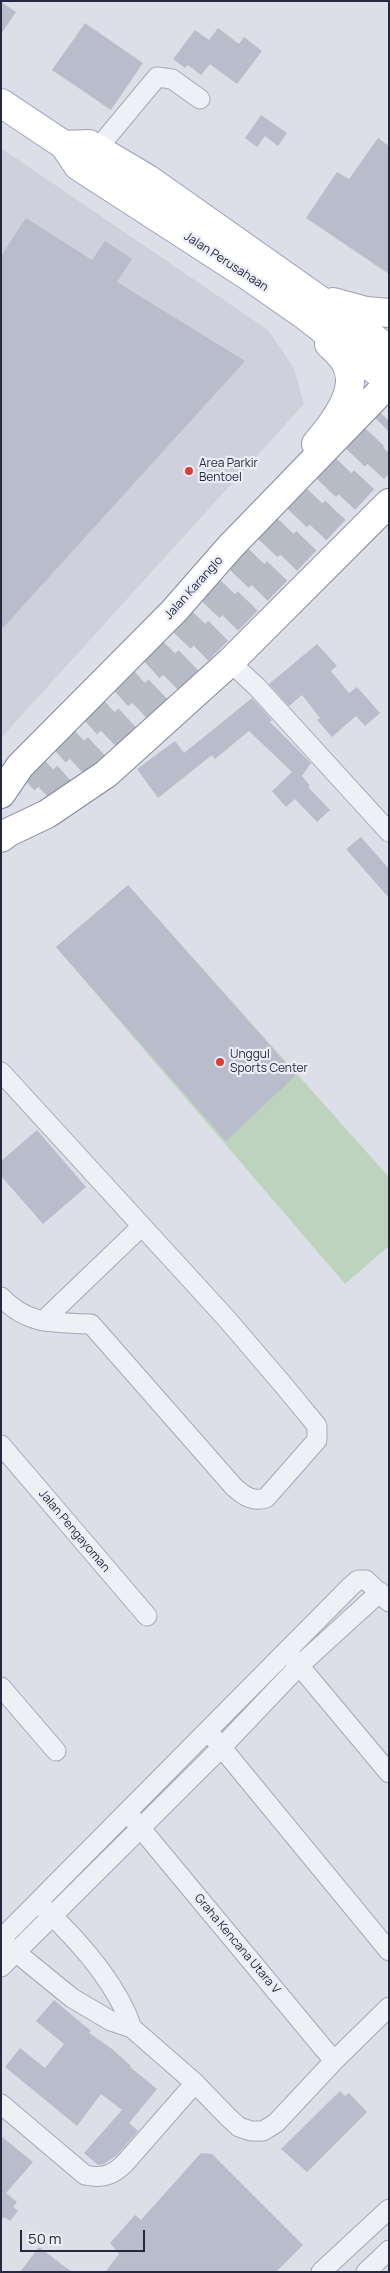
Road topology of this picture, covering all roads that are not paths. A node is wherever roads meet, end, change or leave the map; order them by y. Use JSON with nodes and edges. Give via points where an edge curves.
{"nodes":[{"id":1,"x":200,"y":99,"type":"dead end"},
{"id":2,"x":1,"y":103,"type":"edge"},
{"id":3,"x":64,"y":145,"type":"junction"},
{"id":4,"x":98,"y":148,"type":"junction"},
{"id":5,"x":310,"y":307,"type":"junction"},
{"id":6,"x":389,"y":313,"type":"edge"},
{"id":7,"x":389,"y":349,"type":"edge"},
{"id":8,"x":389,"y":382,"type":"edge"},
{"id":9,"x":384,"y":511,"type":"edge"},
{"id":10,"x":230,"y":547,"type":"junction"},
{"id":11,"x":230,"y":662,"type":"junction"},
{"id":12,"x":1,"y":794,"type":"edge"},
{"id":13,"x":1,"y":801,"type":"edge"},
{"id":14,"x":389,"y":832,"type":"edge"},
{"id":15,"x":5,"y":835,"type":"edge"},
{"id":16,"x":1,"y":1072,"type":"edge"},
{"id":17,"x":142,"y":1226,"type":"junction"},
{"id":18,"x":73,"y":1293,"type":"junction"},
{"id":19,"x":1,"y":1297,"type":"edge"},
{"id":20,"x":43,"y":1321,"type":"junction"},
{"id":21,"x":91,"y":1324,"type":"junction"},
{"id":22,"x":1,"y":1445,"type":"edge"},
{"id":23,"x":384,"y":1597,"type":"edge"},
{"id":24,"x":148,"y":1616,"type":"dead end"},
{"id":25,"x":285,"y":1650,"type":"junction"},
{"id":26,"x":300,"y":1666,"type":"junction"},
{"id":27,"x":1,"y":1687,"type":"edge"},
{"id":28,"x":207,"y":1730,"type":"junction"},
{"id":29,"x":221,"y":1748,"type":"junction"},
{"id":30,"x":56,"y":1752,"type":"dead end"},
{"id":31,"x":389,"y":1773,"type":"edge"},
{"id":32,"x":127,"y":1812,"type":"junction"},
{"id":33,"x":140,"y":1828,"type":"junction"},
{"id":34,"x":38,"y":1903,"type":"junction"},
{"id":35,"x":52,"y":1916,"type":"junction"},
{"id":36,"x":1,"y":1939,"type":"edge"},
{"id":37,"x":389,"y":1951,"type":"edge"},
{"id":38,"x":15,"y":1953,"type":"junction"},
{"id":39,"x":1,"y":1967,"type":"edge"},
{"id":40,"x":389,"y":2007,"type":"edge"},
{"id":41,"x":132,"y":2028,"type":"junction"},
{"id":42,"x":334,"y":2061,"type":"junction"},
{"id":43,"x":195,"y":2083,"type":"junction"},
{"id":44,"x":1,"y":2104,"type":"edge"},
{"id":45,"x":389,"y":2209,"type":"edge"},
{"id":46,"x":347,"y":2247,"type":"junction"},
{"id":47,"x":389,"y":2250,"type":"edge"},
{"id":48,"x":321,"y":2272,"type":"edge"},
{"id":49,"x":366,"y":2272,"type":"edge"}],
"edges":[{"from":1,"to":4,"type":"street","via":[[172,79],[157,77]]},
{"from":2,"to":3,"type":"main road","name":"Jalan Perusahaan"},
{"from":3,"to":4,"type":"main road","name":"Jalan Perusahaan","via":[[90,144]]},
{"from":3,"to":5,"type":"main road","name":"Jalan Perusahaan","via":[[78,166],[252,278]]},
{"from":4,"to":5,"type":"main road","name":"Jalan Perusahaan","via":[[148,179]]},
{"from":5,"to":6,"type":"main road"},
{"from":5,"to":7,"type":"main road","name":"Jalan Perusahaan"},
{"from":5,"to":8,"type":"main road","name":"Jalan Perusahaan"},
{"from":5,"to":10,"type":"main road","via":[[346,363],[348,392],[337,419]]},
{"from":8,"to":10,"type":"main road","name":"Jalan Karanglo"},
{"from":9,"to":11,"type":"main road"},
{"from":10,"to":12,"type":"main road","name":"Jalan Karanglo","via":[[174,610],[20,766]]},
{"from":11,"to":14,"type":"street"},
{"from":11,"to":15,"type":"main road","via":[[106,774],[47,814]]},
{"from":13,"to":15,"type":"main road","via":[[36,787]]},
{"from":16,"to":17,"type":"street"},
{"from":17,"to":18,"type":"street"},
{"from":17,"to":21,"type":"street","via":[[313,1420],[317,1440],[266,1498],[250,1499],[234,1487]]},
{"from":18,"to":20,"type":"street"},
{"from":18,"to":21,"type":"street"},
{"from":19,"to":20,"type":"street","via":[[26,1317]]},
{"from":20,"to":21,"type":"street"},
{"from":22,"to":24,"type":"street","name":"Jalan Pengayoman"},
{"from":23,"to":25,"type":"street","via":[[366,1580],[355,1582]]},
{"from":23,"to":26,"type":"street"},
{"from":25,"to":26,"type":"street"},
{"from":25,"to":28,"type":"street"},
{"from":26,"to":29,"type":"street"},
{"from":26,"to":31,"type":"street"},
{"from":27,"to":30,"type":"street"},
{"from":28,"to":29,"type":"street"},
{"from":28,"to":32,"type":"street"},
{"from":29,"to":33,"type":"street"},
{"from":29,"to":37,"type":"street"},
{"from":32,"to":33,"type":"street","name":"Graha Kencana Utara V"},
{"from":32,"to":34,"type":"street"},
{"from":33,"to":35,"type":"street"},
{"from":33,"to":42,"type":"street","name":"Graha Kencana Utara V"},
{"from":34,"to":35,"type":"street"},
{"from":34,"to":36,"type":"street"},
{"from":35,"to":38,"type":"street"},
{"from":35,"to":41,"type":"street","via":[[104,1975],[119,1997]]},
{"from":36,"to":38,"type":"street"},
{"from":38,"to":39,"type":"street"},
{"from":38,"to":41,"type":"street","via":[[95,2013]]},
{"from":40,"to":42,"type":"street"},
{"from":41,"to":43,"type":"street"},
{"from":42,"to":43,"type":"street","via":[[276,2123],[263,2131],[239,2126]]},
{"from":43,"to":44,"type":"street","via":[[126,2163],[114,2173],[98,2178],[85,2175]]},
{"from":45,"to":46,"type":"street"},
{"from":46,"to":48,"type":"street"},
{"from":46,"to":49,"type":"street"},
{"from":47,"to":49,"type":"street"}]}
